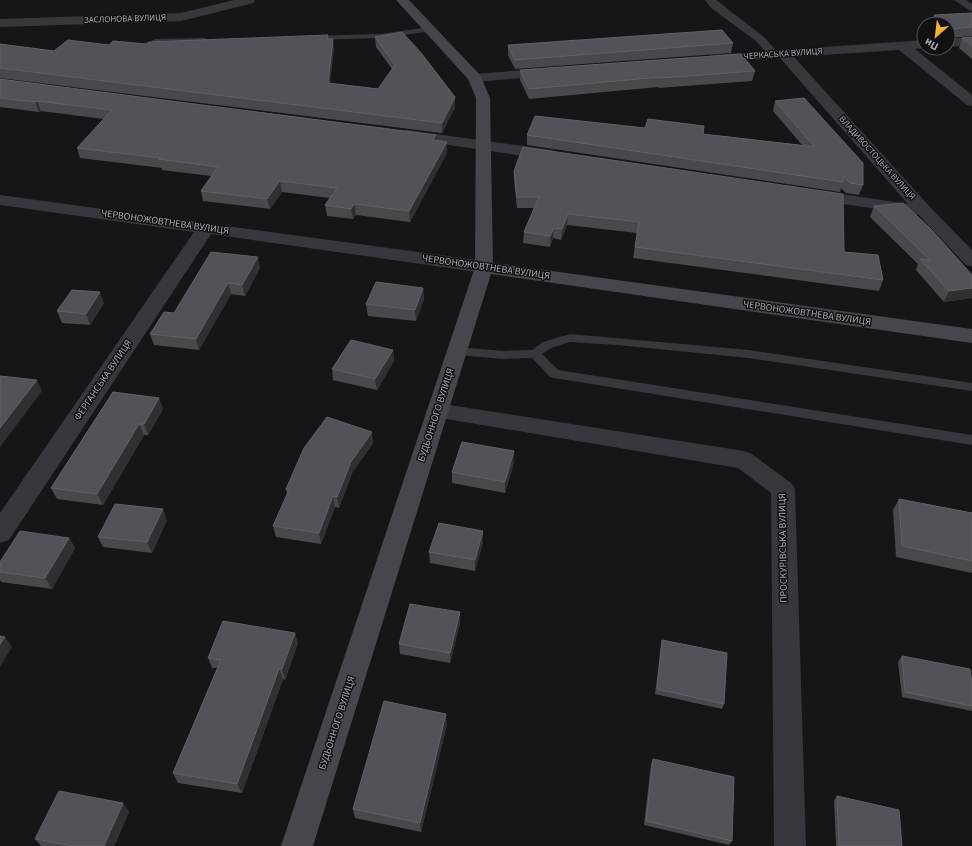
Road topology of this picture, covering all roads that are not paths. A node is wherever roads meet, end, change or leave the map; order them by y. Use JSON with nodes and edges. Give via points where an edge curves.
{"nodes":[{"id":1,"x":249,"y":0,"type":"edge"},
{"id":2,"x":402,"y":0,"type":"edge"},
{"id":3,"x":710,"y":0,"type":"edge"},
{"id":4,"x":959,"y":0,"type":"edge"},
{"id":5,"x":972,"y":9,"type":"edge"},
{"id":6,"x":0,"y":22,"type":"edge"},
{"id":7,"x":430,"y":29,"type":"junction"},
{"id":8,"x":302,"y":38,"type":"edge"},
{"id":9,"x":210,"y":40,"type":"edge"},
{"id":10,"x":155,"y":41,"type":"edge"},
{"id":11,"x":972,"y":41,"type":"edge"},
{"id":12,"x":956,"y":42,"type":"edge"},
{"id":13,"x":916,"y":45,"type":"edge"},
{"id":14,"x":903,"y":46,"type":"junction"},
{"id":15,"x":779,"y":54,"type":"junction"},
{"id":16,"x":703,"y":60,"type":"edge"},
{"id":17,"x":562,"y":71,"type":"edge"},
{"id":18,"x":475,"y":78,"type":"junction"},
{"id":19,"x":972,"y":102,"type":"edge"},
{"id":20,"x":395,"y":134,"type":"edge"},
{"id":21,"x":482,"y":145,"type":"junction"},
{"id":22,"x":569,"y":158,"type":"edge"},
{"id":23,"x":798,"y":192,"type":"edge"},
{"id":24,"x":0,"y":200,"type":"edge"},
{"id":25,"x":924,"y":211,"type":"junction"},
{"id":26,"x":206,"y":228,"type":"junction"},
{"id":27,"x":972,"y":261,"type":"edge"},
{"id":28,"x":484,"y":267,"type":"junction"},
{"id":29,"x":972,"y":336,"type":"edge"},
{"id":30,"x":458,"y":351,"type":"junction"},
{"id":31,"x":535,"y":354,"type":"junction"},
{"id":32,"x":972,"y":387,"type":"edge"},
{"id":33,"x":437,"y":410,"type":"junction"},
{"id":34,"x":972,"y":440,"type":"edge"},
{"id":35,"x":0,"y":533,"type":"edge"},
{"id":36,"x":297,"y":846,"type":"edge"},
{"id":37,"x":790,"y":846,"type":"edge"}],
"edges":[{"from":1,"to":6,"type":"street","name":"ЗАСЛОНОВА ВУЛИЦЯ","via":[[181,17]]},
{"from":2,"to":7,"type":"main road","name":"БУДЬОННОГО ВУЛИЦЯ"},
{"from":3,"to":15,"type":"street"},
{"from":4,"to":5,"type":"street"},
{"from":7,"to":8,"type":"lane","via":[[380,36]]},
{"from":7,"to":18,"type":"main road","name":"БУДЬОННОГО ВУЛИЦЯ"},
{"from":9,"to":10,"type":"lane"},
{"from":11,"to":12,"type":"street"},
{"from":13,"to":14,"type":"street","name":"ЧЕРКАСЬКА ВУЛИЦЯ"},
{"from":14,"to":15,"type":"street","name":"ЧЕРКАСЬКА ВУЛИЦЯ"},
{"from":14,"to":19,"type":"street"},
{"from":15,"to":16,"type":"street","name":"ЧЕРКАСЬКА ВУЛИЦЯ"},
{"from":15,"to":25,"type":"street","name":"ВЛАДИВОСТОЦЬКА ВУЛИЦЯ"},
{"from":17,"to":18,"type":"street"},
{"from":18,"to":21,"type":"main road","name":"БУДЬОННОГО ВУЛИЦЯ","via":[[483,98]]},
{"from":20,"to":21,"type":"street"},
{"from":21,"to":22,"type":"street"},
{"from":21,"to":28,"type":"main road","name":"БУДЬОННОГО ВУЛИЦЯ"},
{"from":23,"to":25,"type":"street"},
{"from":24,"to":26,"type":"street","name":"ЧЕРВОНОЖОВТНЕВА ВУЛИЦЯ"},
{"from":25,"to":27,"type":"street","name":"ВЛАДИВОСТОЦЬКА ВУЛИЦЯ"},
{"from":26,"to":28,"type":"street","name":"ЧЕРВОНОЖОВТНЕВА ВУЛИЦЯ"},
{"from":26,"to":35,"type":"street","name":"ФЕРГАНСЬКА ВУЛИЦЯ"},
{"from":28,"to":29,"type":"main road","name":"ЧЕРВОНОЖОВТНЕВА ВУЛИЦЯ"},
{"from":28,"to":30,"type":"main road","name":"БУДЬОННОГО ВУЛИЦЯ"},
{"from":30,"to":31,"type":"lane"},
{"from":30,"to":33,"type":"main road","name":"БУДЬОННОГО ВУЛИЦЯ"},
{"from":31,"to":32,"type":"lane","via":[[547,345],[570,338],[617,341],[749,354]]},
{"from":31,"to":34,"type":"lane","via":[[554,374]]},
{"from":33,"to":36,"type":"main road","name":"БУДЬОННОГО ВУЛИЦЯ"},
{"from":33,"to":37,"type":"street","name":"ПРОСКУРІВСЬКА ВУЛИЦЯ","via":[[744,460],[783,489]]}]}
